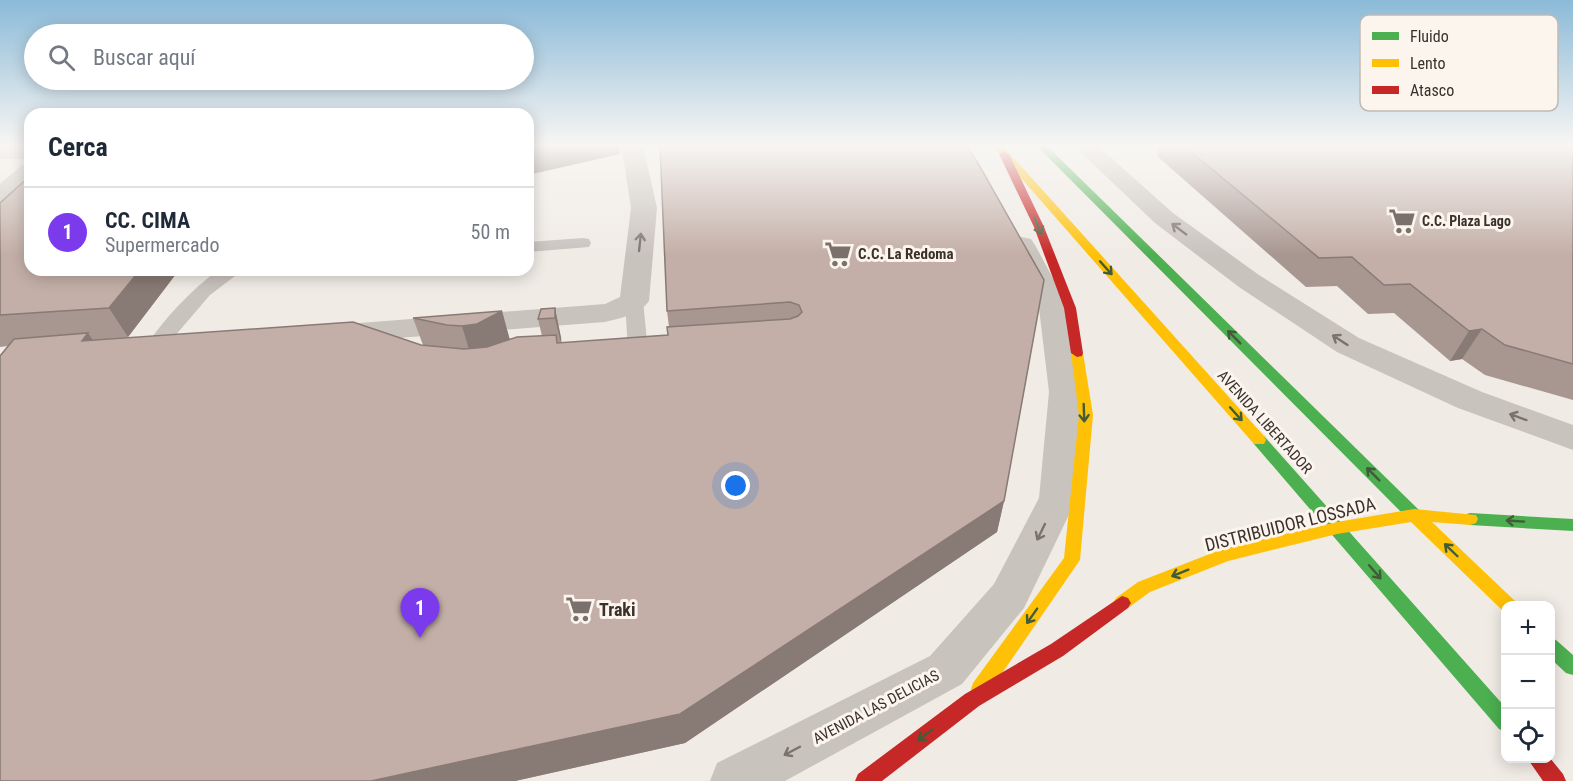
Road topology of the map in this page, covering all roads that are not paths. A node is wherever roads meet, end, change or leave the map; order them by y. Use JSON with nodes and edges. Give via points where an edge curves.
{"nodes":[{"id":1,"x":16,"y":182,"type":"edge"},
{"id":2,"x":639,"y":182,"type":"edge"},
{"id":3,"x":984,"y":182,"type":"edge"},
{"id":4,"x":1017,"y":182,"type":"edge"},
{"id":5,"x":1030,"y":182,"type":"edge"},
{"id":6,"x":1078,"y":182,"type":"edge"},
{"id":7,"x":1126,"y":182,"type":"edge"},
{"id":8,"x":0,"y":197,"type":"edge"},
{"id":9,"x":583,"y":243,"type":"dead end"},
{"id":10,"x":534,"y":247,"type":"edge"},
{"id":11,"x":221,"y":276,"type":"edge"},
{"id":12,"x":634,"y":301,"type":"junction"},
{"id":13,"x":470,"y":323,"type":"junction"},
{"id":14,"x":354,"y":332,"type":"junction"},
{"id":15,"x":307,"y":336,"type":"edge"},
{"id":16,"x":190,"y":345,"type":"edge"},
{"id":17,"x":143,"y":348,"type":"joint"},
{"id":18,"x":661,"y":349,"type":"edge"},
{"id":19,"x":638,"y":351,"type":"junction"},
{"id":20,"x":615,"y":352,"type":"edge"},
{"id":21,"x":442,"y":353,"type":"edge"},
{"id":22,"x":408,"y":357,"type":"edge"},
{"id":23,"x":1573,"y":438,"type":"edge"},
{"id":24,"x":1414,"y":515,"type":"junction"},
{"id":25,"x":1573,"y":525,"type":"edge"},
{"id":26,"x":1337,"y":528,"type":"junction"},
{"id":27,"x":1504,"y":601,"type":"edge"},
{"id":28,"x":1555,"y":650,"type":"edge"},
{"id":29,"x":1573,"y":667,"type":"edge"},
{"id":30,"x":972,"y":700,"type":"junction"},
{"id":31,"x":1501,"y":717,"type":"edge"},
{"id":32,"x":1540,"y":763,"type":"edge"},
{"id":33,"x":1573,"y":777,"type":"edge"},
{"id":34,"x":735,"y":781,"type":"edge"},
{"id":35,"x":865,"y":781,"type":"edge"},
{"id":36,"x":1556,"y":781,"type":"edge"}],
"edges":[{"from":1,"to":8,"type":"street"},
{"from":12,"to":2,"type":"street","one_way":true,"via":[[644,208]]},
{"from":3,"to":34,"type":"street","name":"AVENIDA LAS DELICIAS","one_way":true,"via":[[1054,308],[1066,392],[1058,498],[1009,596],[946,670]]},
{"from":4,"to":30,"type":"main road","one_way":true,"via":[[1070,308],[1086,415],[1072,560]]},
{"from":5,"to":26,"type":"main road","name":"AVENIDA LIBERTADOR","one_way":true},
{"from":24,"to":6,"type":"main road","one_way":true},
{"from":23,"to":7,"type":"street","one_way":true,"via":[[1470,400],[1348,345],[1249,281],[1174,225]]},
{"from":9,"to":10,"type":"lane"},
{"from":11,"to":17,"type":"lane"},
{"from":12,"to":13,"type":"street","via":[[617,310],[530,332]]},
{"from":12,"to":19,"type":"lane"},
{"from":13,"to":14,"type":"street"},
{"from":13,"to":21,"type":"street","via":[[454,335]]},
{"from":14,"to":15,"type":"street"},
{"from":14,"to":22,"type":"street"},
{"from":16,"to":17,"type":"street"},
{"from":18,"to":19,"type":"lane"},
{"from":19,"to":20,"type":"lane"},
{"from":25,"to":24,"type":"main road","name":"DISTRIBUIDOR LOSSADA","one_way":true},
{"from":24,"to":26,"type":"main road","name":"DISTRIBUIDOR LOSSADA"},
{"from":27,"to":24,"type":"main road","one_way":true},
{"from":26,"to":30,"type":"main road","name":"DISTRIBUIDOR LOSSADA","one_way":true,"via":[[1225,555],[1144,587],[1057,650]]},
{"from":26,"to":31,"type":"main road","name":"AVENIDA LIBERTADOR","one_way":true},
{"from":28,"to":29,"type":"main road"},
{"from":30,"to":35,"type":"main road","name":"DISTRIBUIDOR LOSSADA","one_way":true},
{"from":32,"to":36,"type":"main road"},
{"from":33,"to":36,"type":"main road"}]}
